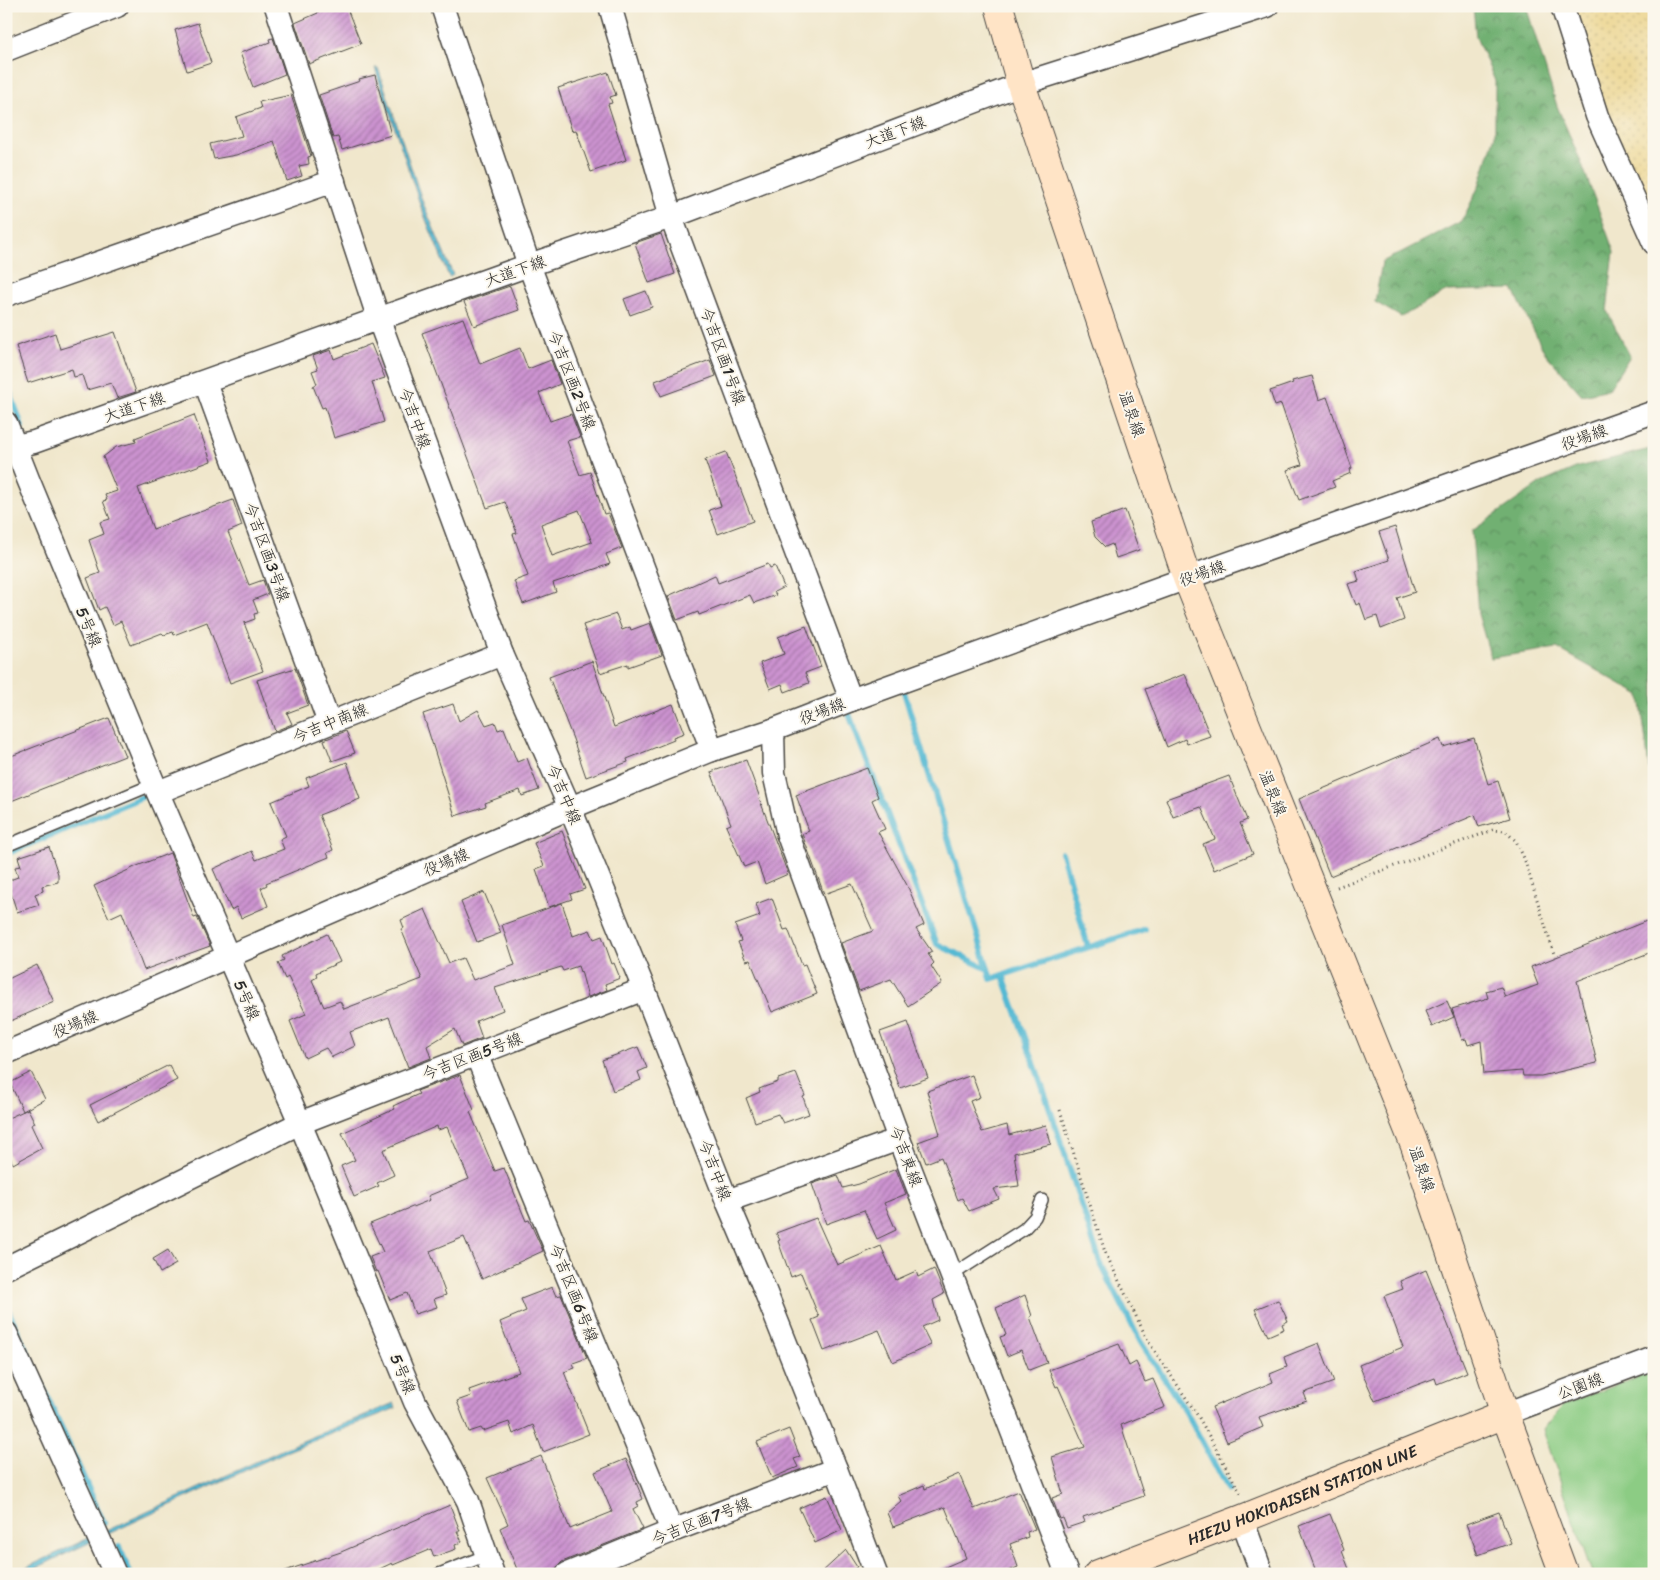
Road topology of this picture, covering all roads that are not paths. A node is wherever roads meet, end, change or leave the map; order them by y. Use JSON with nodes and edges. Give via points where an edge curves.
{"nodes":[{"id":1,"x":117,"y":6,"type":"edge"},
{"id":2,"x":276,"y":6,"type":"edge"},
{"id":3,"x":442,"y":6,"type":"edge"},
{"id":4,"x":610,"y":6,"type":"edge"},
{"id":5,"x":999,"y":6,"type":"edge"},
{"id":6,"x":1267,"y":6,"type":"edge"},
{"id":7,"x":1562,"y":6,"type":"edge"},
{"id":8,"x":6,"y":50,"type":"edge"},
{"id":9,"x":1020,"y":84,"type":"junction"},
{"id":10,"x":334,"y":181,"type":"junction"},
{"id":11,"x":671,"y":217,"type":"junction"},
{"id":12,"x":1654,"y":243,"type":"edge"},
{"id":13,"x":529,"y":265,"type":"junction"},
{"id":14,"x":6,"y":295,"type":"edge"},
{"id":15,"x":379,"y":320,"type":"junction"},
{"id":16,"x":205,"y":382,"type":"junction"},
{"id":17,"x":1654,"y":412,"type":"edge"},
{"id":18,"x":6,"y":423,"type":"edge"},
{"id":19,"x":10,"y":447,"type":"edge"},
{"id":20,"x":1187,"y":578,"type":"junction"},
{"id":21,"x":502,"y":654,"type":"junction"},
{"id":22,"x":851,"y":700,"type":"junction"},
{"id":23,"x":329,"y":723,"type":"junction"},
{"id":24,"x":773,"y":730,"type":"junction"},
{"id":25,"x":712,"y":750,"type":"junction"},
{"id":26,"x":156,"y":788,"type":"junction"},
{"id":27,"x":570,"y":808,"type":"junction"},
{"id":28,"x":6,"y":846,"type":"edge"},
{"id":29,"x":228,"y":957,"type":"junction"},
{"id":30,"x":644,"y":989,"type":"junction"},
{"id":31,"x":6,"y":1053,"type":"edge"},
{"id":32,"x":476,"y":1054,"type":"junction"},
{"id":33,"x":300,"y":1123,"type":"junction"},
{"id":34,"x":899,"y":1139,"type":"junction"},
{"id":35,"x":1042,"y":1200,"type":"dead end"},
{"id":36,"x":727,"y":1201,"type":"junction"},
{"id":37,"x":6,"y":1268,"type":"edge"},
{"id":38,"x":952,"y":1275,"type":"junction"},
{"id":39,"x":6,"y":1334,"type":"edge"},
{"id":40,"x":1654,"y":1358,"type":"edge"},
{"id":41,"x":1506,"y":1414,"type":"junction"},
{"id":42,"x":836,"y":1469,"type":"junction"},
{"id":43,"x":1242,"y":1508,"type":"junction"},
{"id":44,"x":672,"y":1531,"type":"junction"},
{"id":45,"x":490,"y":1564,"type":"edge"},
{"id":46,"x":114,"y":1574,"type":"edge"},
{"id":47,"x":439,"y":1574,"type":"edge"},
{"id":48,"x":567,"y":1574,"type":"edge"},
{"id":49,"x":876,"y":1574,"type":"edge"},
{"id":50,"x":1067,"y":1574,"type":"edge"},
{"id":51,"x":1098,"y":1574,"type":"edge"},
{"id":52,"x":1262,"y":1574,"type":"edge"},
{"id":53,"x":1564,"y":1574,"type":"edge"}],
"edges":[{"from":1,"to":8,"type":"street"},
{"from":2,"to":10,"type":"street","name":"今吉中線"},
{"from":3,"to":13,"type":"street","name":"今吉区画2号線"},
{"from":4,"to":11,"type":"street","name":"今吉区画1号線"},
{"from":5,"to":9,"type":"street","name":"温泉線"},
{"from":6,"to":9,"type":"street","name":"大道下線"},
{"from":7,"to":12,"type":"street","via":[[1597,116]]},
{"from":9,"to":11,"type":"street","name":"大道下線"},
{"from":9,"to":20,"type":"street","name":"温泉線"},
{"from":10,"to":14,"type":"street"},
{"from":10,"to":15,"type":"street","name":"今吉中線"},
{"from":11,"to":13,"type":"street","name":"大道下線"},
{"from":11,"to":22,"type":"street","name":"今吉区画1号線"},
{"from":13,"to":15,"type":"street","name":"大道下線"},
{"from":13,"to":25,"type":"street","name":"今吉区画2号線"},
{"from":15,"to":16,"type":"street","name":"大道下線"},
{"from":15,"to":21,"type":"street","name":"今吉中線"},
{"from":16,"to":19,"type":"street","name":"大道下線","via":[[34,442]]},
{"from":16,"to":23,"type":"street","name":"今吉区画3号線"},
{"from":17,"to":20,"type":"street","name":"役場線"},
{"from":18,"to":19,"type":"street","name":"5号線"},
{"from":19,"to":26,"type":"street","name":"5号線"},
{"from":20,"to":22,"type":"street","name":"役場線"},
{"from":20,"to":41,"type":"street","name":"温泉線","via":[[1415,1146]]},
{"from":21,"to":23,"type":"street","name":"今吉中南線"},
{"from":21,"to":27,"type":"street","name":"今吉中線"},
{"from":22,"to":24,"type":"street","name":"役場線"},
{"from":23,"to":26,"type":"street","name":"今吉中南線"},
{"from":24,"to":25,"type":"street","name":"役場線"},
{"from":24,"to":34,"type":"street","name":"今吉東線","via":[[774,773],[788,835]]},
{"from":25,"to":27,"type":"street","name":"役場線"},
{"from":26,"to":28,"type":"lane"},
{"from":26,"to":29,"type":"street","name":"5号線"},
{"from":27,"to":29,"type":"street","name":"役場線"},
{"from":27,"to":30,"type":"street","name":"今吉中線"},
{"from":29,"to":31,"type":"street","name":"役場線"},
{"from":29,"to":33,"type":"street","name":"5号線"},
{"from":30,"to":32,"type":"street","name":"今吉区画5号線"},
{"from":30,"to":36,"type":"street","name":"今吉中線"},
{"from":32,"to":33,"type":"street","name":"今吉区画5号線"},
{"from":32,"to":44,"type":"street","name":"今吉区画6号線"},
{"from":33,"to":37,"type":"street","name":"今吉区画5号線"},
{"from":33,"to":45,"type":"street","name":"5号線","via":[[415,1402],[468,1501]]},
{"from":34,"to":36,"type":"street"},
{"from":34,"to":38,"type":"street","name":"今吉東線"},
{"from":35,"to":38,"type":"lane","via":[[1035,1217],[1024,1229]]},
{"from":36,"to":42,"type":"street","name":"今吉中線"},
{"from":38,"to":50,"type":"street","name":"今吉東線"},
{"from":39,"to":46,"type":"street"},
{"from":40,"to":41,"type":"street","name":"公園線"},
{"from":41,"to":43,"type":"street","name":"HIEZU HOKIDAISEN STATION LINE"},
{"from":41,"to":53,"type":"street","name":"温泉線"},
{"from":42,"to":44,"type":"street","name":"今吉区画7号線"},
{"from":42,"to":49,"type":"street","name":"今吉中線"},
{"from":43,"to":51,"type":"street","name":"HIEZU HOKIDAISEN STATION LINE"},
{"from":43,"to":52,"type":"street"},
{"from":44,"to":48,"type":"street","name":"今吉区画7号線"},
{"from":45,"to":47,"type":"lane"}]}
